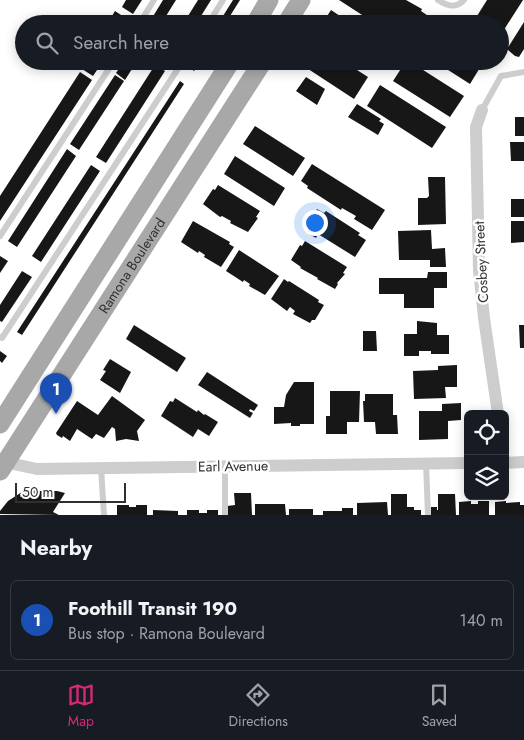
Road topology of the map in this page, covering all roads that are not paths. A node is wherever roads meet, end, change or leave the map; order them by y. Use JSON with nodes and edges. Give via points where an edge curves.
{"nodes":[{"id":1,"x":154,"y":0,"type":"edge"},
{"id":2,"x":223,"y":0,"type":"edge"},
{"id":3,"x":270,"y":0,"type":"edge"},
{"id":4,"x":301,"y":0,"type":"edge"},
{"id":5,"x":438,"y":0,"type":"edge"},
{"id":6,"x":464,"y":0,"type":"edge"},
{"id":7,"x":145,"y":15,"type":"edge"},
{"id":8,"x":214,"y":15,"type":"edge"},
{"id":9,"x":261,"y":15,"type":"edge"},
{"id":10,"x":292,"y":15,"type":"edge"},
{"id":11,"x":108,"y":70,"type":"edge"},
{"id":12,"x":177,"y":70,"type":"edge"},
{"id":13,"x":225,"y":70,"type":"edge"},
{"id":14,"x":257,"y":70,"type":"edge"},
{"id":15,"x":524,"y":72,"type":"edge"},
{"id":16,"x":482,"y":110,"type":"joint"},
{"id":17,"x":0,"y":236,"type":"edge"},
{"id":18,"x":0,"y":337,"type":"edge"},
{"id":19,"x":498,"y":410,"type":"edge"},
{"id":20,"x":0,"y":424,"type":"edge"},
{"id":21,"x":524,"y":462,"type":"edge"},
{"id":22,"x":464,"y":463,"type":"edge"},
{"id":23,"x":509,"y":463,"type":"edge"},
{"id":24,"x":426,"y":464,"type":"junction"},
{"id":25,"x":2,"y":465,"type":"edge"},
{"id":26,"x":226,"y":466,"type":"junction"},
{"id":27,"x":101,"y":468,"type":"junction"},
{"id":28,"x":104,"y":515,"type":"edge"},
{"id":29,"x":225,"y":515,"type":"edge"},
{"id":30,"x":428,"y":515,"type":"edge"}],
"edges":[{"from":1,"to":7,"type":"lane"},
{"from":2,"to":8,"type":"lane"},
{"from":3,"to":9,"type":"main road"},
{"from":4,"to":10,"type":"main road"},
{"from":5,"to":6,"type":"lane","via":[[456,6]]},
{"from":11,"to":17,"type":"lane"},
{"from":12,"to":18,"type":"lane"},
{"from":13,"to":20,"type":"main road","name":"Ramona Boulevard"},
{"from":14,"to":25,"type":"main road","name":"Ramona Boulevard"},
{"from":15,"to":16,"type":"lane","via":[[501,76]]},
{"from":16,"to":19,"type":"street","name":"Cosbey Street","via":[[476,127],[479,270]]},
{"from":21,"to":23,"type":"street"},
{"from":22,"to":24,"type":"street","name":"Earl Avenue"},
{"from":24,"to":26,"type":"street","name":"Earl Avenue"},
{"from":24,"to":30,"type":"lane"},
{"from":25,"to":27,"type":"street","name":"Earl Avenue","via":[[37,469]]},
{"from":26,"to":27,"type":"street","name":"Earl Avenue"},
{"from":26,"to":29,"type":"lane"},
{"from":27,"to":28,"type":"lane"}]}
